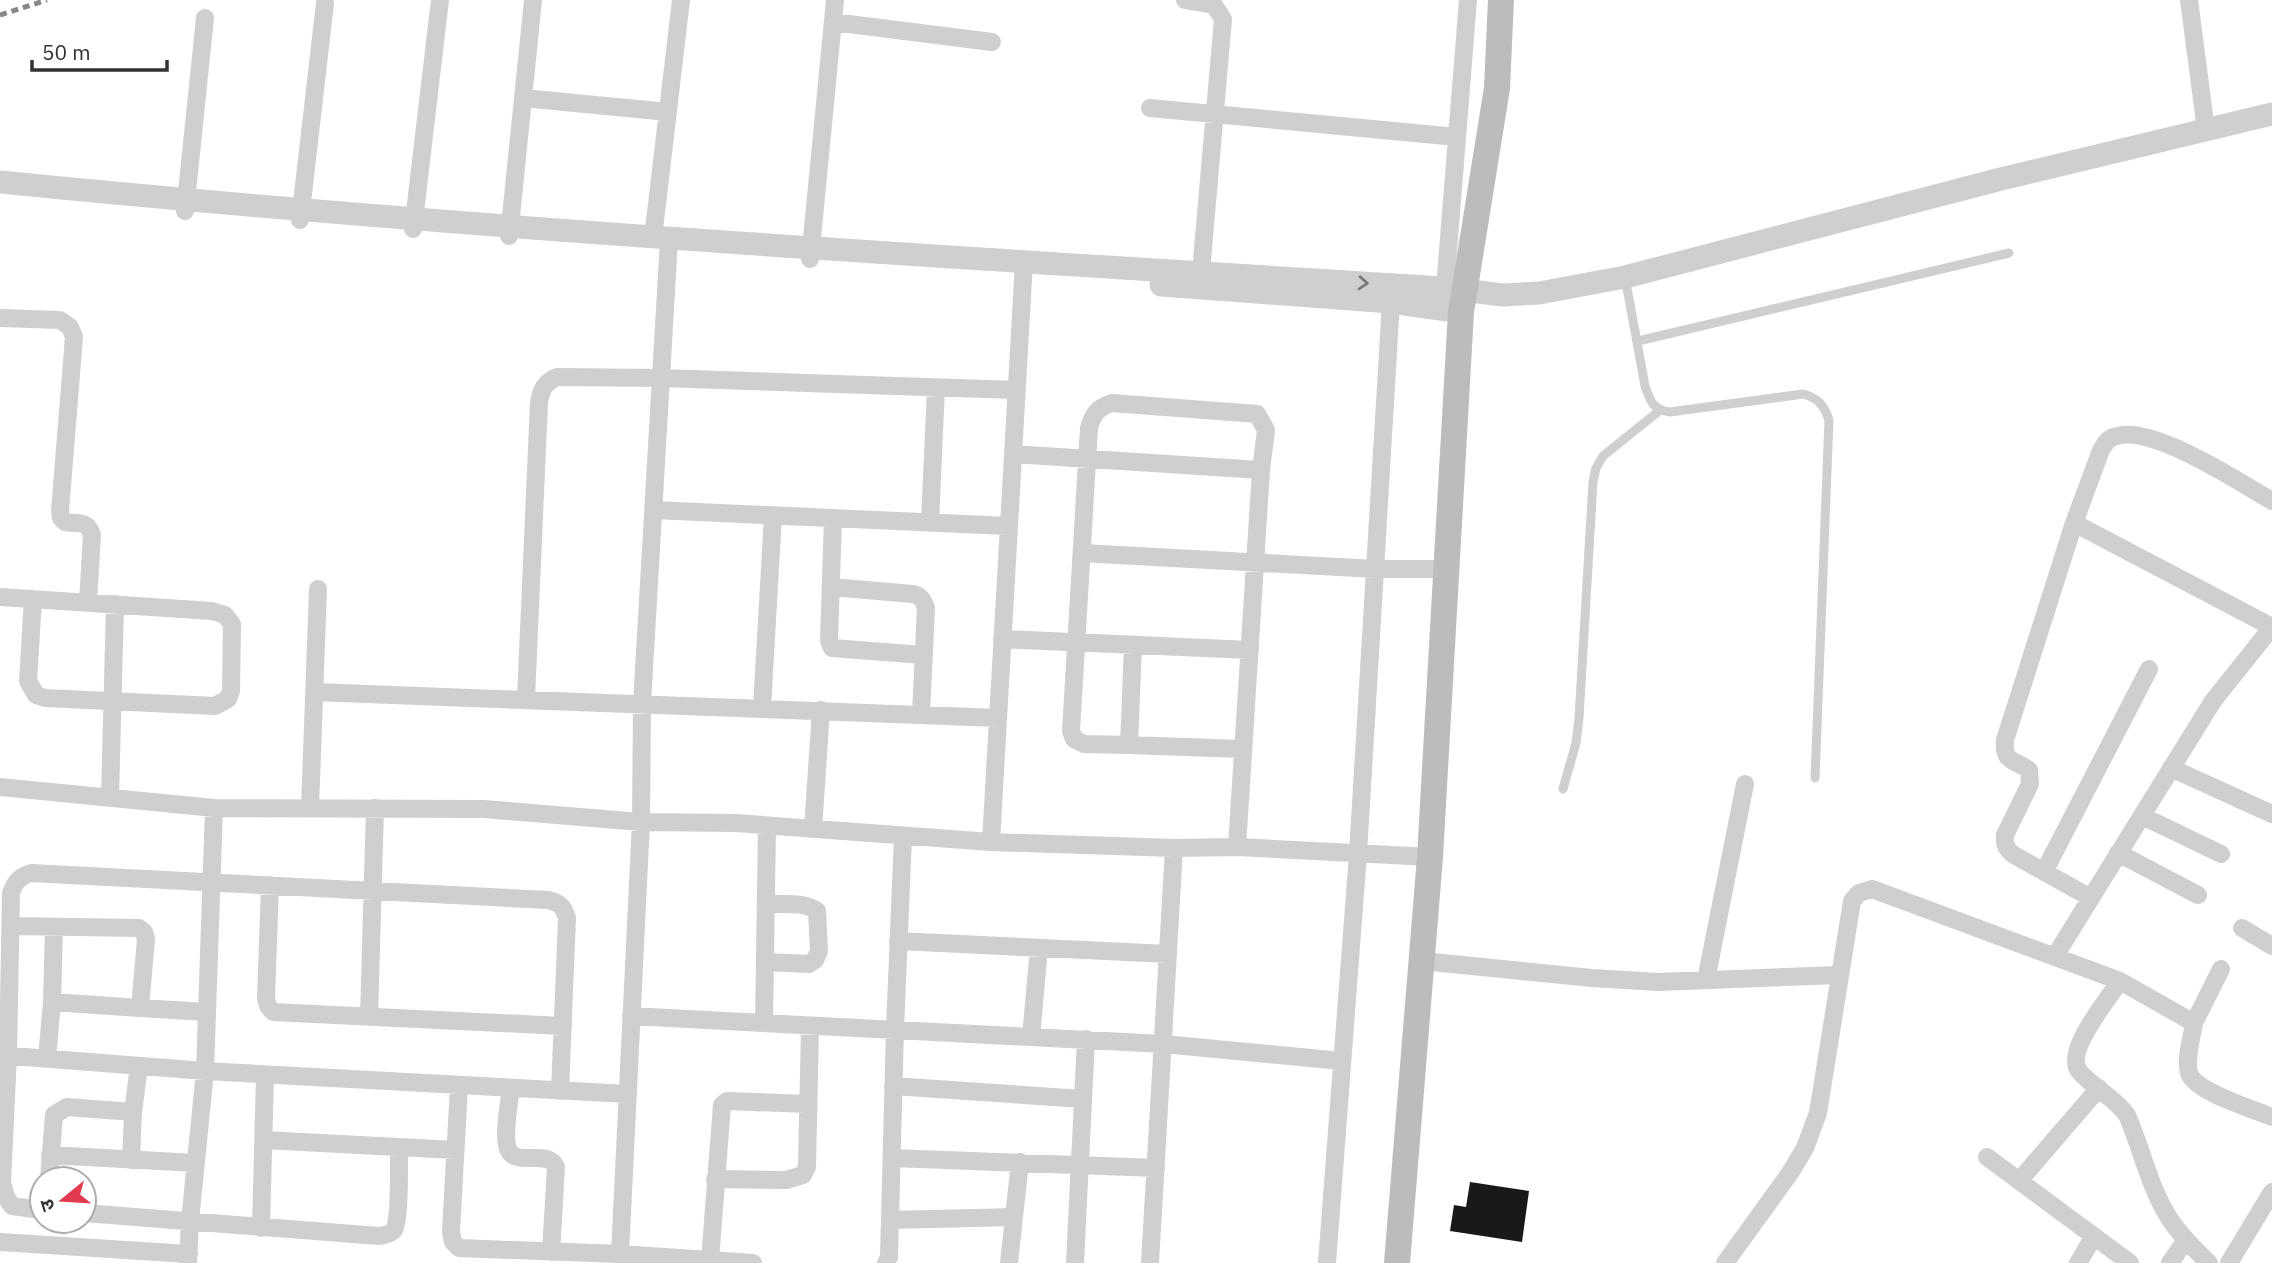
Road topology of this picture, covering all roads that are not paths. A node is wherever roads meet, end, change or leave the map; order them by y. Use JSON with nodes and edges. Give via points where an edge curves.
{"nodes":[{"id":1,"x":440,"y":0,"type":"edge"},
{"id":2,"x":533,"y":0,"type":"edge"},
{"id":3,"x":681,"y":0,"type":"edge"},
{"id":4,"x":835,"y":0,"type":"edge"},
{"id":5,"x":1185,"y":0,"type":"edge"},
{"id":6,"x":1468,"y":0,"type":"edge"},
{"id":7,"x":1501,"y":0,"type":"edge"},
{"id":8,"x":2189,"y":0,"type":"edge"},
{"id":9,"x":325,"y":3,"type":"dead end"},
{"id":10,"x":205,"y":18,"type":"dead end"},
{"id":11,"x":833,"y":22,"type":"junction"},
{"id":12,"x":992,"y":42,"type":"dead end"},
{"id":13,"x":523,"y":98,"type":"junction"},
{"id":14,"x":1150,"y":108,"type":"dead end"},
{"id":15,"x":668,"y":112,"type":"junction"},
{"id":16,"x":1214,"y":113,"type":"junction"},
{"id":17,"x":2271,"y":116,"type":"edge"},
{"id":18,"x":2206,"y":130,"type":"junction"},
{"id":19,"x":1457,"y":138,"type":"junction"},
{"id":20,"x":0,"y":182,"type":"edge"},
{"id":21,"x":0,"y":196,"type":"edge"},
{"id":22,"x":185,"y":206,"type":"junction"},
{"id":23,"x":300,"y":215,"type":"junction"},
{"id":24,"x":414,"y":225,"type":"junction"},
{"id":25,"x":509,"y":231,"type":"junction"},
{"id":26,"x":664,"y":243,"type":"junction"},
{"id":27,"x":2009,"y":253,"type":"dead end"},
{"id":28,"x":811,"y":254,"type":"junction"},
{"id":29,"x":1024,"y":268,"type":"junction"},
{"id":30,"x":1625,"y":277,"type":"junction"},
{"id":31,"x":1200,"y":280,"type":"junction"},
{"id":32,"x":1457,"y":297,"type":"junction"},
{"id":33,"x":1391,"y":302,"type":"junction"},
{"id":34,"x":0,"y":318,"type":"edge"},
{"id":35,"x":1638,"y":341,"type":"junction"},
{"id":36,"x":661,"y":378,"type":"junction"},
{"id":37,"x":936,"y":388,"type":"junction"},
{"id":38,"x":1016,"y":390,"type":"junction"},
{"id":39,"x":1659,"y":411,"type":"junction"},
{"id":40,"x":1013,"y":454,"type":"junction"},
{"id":41,"x":1088,"y":458,"type":"junction"},
{"id":42,"x":1261,"y":470,"type":"junction"},
{"id":43,"x":2272,"y":501,"type":"edge"},
{"id":44,"x":653,"y":510,"type":"junction"},
{"id":45,"x":773,"y":515,"type":"junction"},
{"id":46,"x":833,"y":518,"type":"junction"},
{"id":47,"x":930,"y":522,"type":"junction"},
{"id":48,"x":2074,"y":523,"type":"junction"},
{"id":49,"x":1008,"y":526,"type":"junction"},
{"id":50,"x":1082,"y":553,"type":"junction"},
{"id":51,"x":1255,"y":562,"type":"junction"},
{"id":52,"x":1375,"y":569,"type":"junction"},
{"id":53,"x":1447,"y":569,"type":"junction"},
{"id":54,"x":831,"y":587,"type":"junction"},
{"id":55,"x":318,"y":589,"type":"dead end"},
{"id":56,"x":0,"y":597,"type":"edge"},
{"id":57,"x":33,"y":599,"type":"junction"},
{"id":58,"x":88,"y":602,"type":"junction"},
{"id":59,"x":115,"y":604,"type":"junction"},
{"id":60,"x":2272,"y":627,"type":"edge"},
{"id":61,"x":1002,"y":639,"type":"junction"},
{"id":62,"x":1076,"y":642,"type":"junction"},
{"id":63,"x":1133,"y":645,"type":"junction"},
{"id":64,"x":1250,"y":650,"type":"junction"},
{"id":65,"x":923,"y":655,"type":"junction"},
{"id":66,"x":2149,"y":668,"type":"dead end"},
{"id":67,"x":314,"y":692,"type":"junction"},
{"id":68,"x":526,"y":698,"type":"junction"},
{"id":69,"x":112,"y":701,"type":"junction"},
{"id":70,"x":642,"y":703,"type":"junction"},
{"id":71,"x":762,"y":708,"type":"junction"},
{"id":72,"x":821,"y":710,"type":"junction"},
{"id":73,"x":921,"y":714,"type":"junction"},
{"id":74,"x":998,"y":718,"type":"junction"},
{"id":75,"x":1129,"y":745,"type":"junction"},
{"id":76,"x":1243,"y":749,"type":"junction"},
{"id":77,"x":2171,"y":768,"type":"junction"},
{"id":78,"x":1815,"y":778,"type":"dead end"},
{"id":79,"x":1745,"y":784,"type":"dead end"},
{"id":80,"x":0,"y":787,"type":"edge"},
{"id":81,"x":1563,"y":789,"type":"dead end"},
{"id":82,"x":110,"y":798,"type":"junction"},
{"id":83,"x":214,"y":808,"type":"junction"},
{"id":84,"x":310,"y":808,"type":"junction"},
{"id":85,"x":376,"y":808,"type":"junction"},
{"id":86,"x":2272,"y":814,"type":"edge"},
{"id":87,"x":2142,"y":816,"type":"junction"},
{"id":88,"x":641,"y":822,"type":"junction"},
{"id":89,"x":767,"y":826,"type":"junction"},
{"id":90,"x":813,"y":829,"type":"junction"},
{"id":91,"x":903,"y":836,"type":"junction"},
{"id":92,"x":991,"y":842,"type":"junction"},
{"id":93,"x":1237,"y":847,"type":"junction"},
{"id":94,"x":1174,"y":848,"type":"junction"},
{"id":95,"x":2118,"y":853,"type":"junction"},
{"id":96,"x":1357,"y":854,"type":"junction"},
{"id":97,"x":2221,"y":854,"type":"dead end"},
{"id":98,"x":1430,"y":858,"type":"junction"},
{"id":99,"x":2044,"y":872,"type":"junction"},
{"id":100,"x":212,"y":881,"type":"junction"},
{"id":101,"x":270,"y":885,"type":"junction"},
{"id":102,"x":373,"y":890,"type":"junction"},
{"id":103,"x":2198,"y":895,"type":"dead end"},
{"id":104,"x":2091,"y":898,"type":"junction"},
{"id":105,"x":766,"y":904,"type":"junction"},
{"id":106,"x":11,"y":926,"type":"junction"},
{"id":107,"x":54,"y":926,"type":"junction"},
{"id":108,"x":2242,"y":928,"type":"dead end"},
{"id":109,"x":898,"y":941,"type":"junction"},
{"id":110,"x":2272,"y":946,"type":"edge"},
{"id":111,"x":1039,"y":948,"type":"junction"},
{"id":112,"x":1168,"y":954,"type":"junction"},
{"id":113,"x":2054,"y":956,"type":"junction"},
{"id":114,"x":1422,"y":961,"type":"junction"},
{"id":115,"x":765,"y":962,"type":"junction"},
{"id":116,"x":2221,"y":969,"type":"dead end"},
{"id":117,"x":1839,"y":975,"type":"junction"},
{"id":118,"x":1706,"y":980,"type":"junction"},
{"id":119,"x":2120,"y":981,"type":"junction"},
{"id":120,"x":51,"y":1002,"type":"junction"},
{"id":121,"x":140,"y":1008,"type":"junction"},
{"id":122,"x":207,"y":1012,"type":"junction"},
{"id":123,"x":631,"y":1016,"type":"junction"},
{"id":124,"x":369,"y":1017,"type":"junction"},
{"id":125,"x":764,"y":1023,"type":"junction"},
{"id":126,"x":2194,"y":1023,"type":"junction"},
{"id":127,"x":563,"y":1026,"type":"junction"},
{"id":128,"x":810,"y":1026,"type":"junction"},
{"id":129,"x":895,"y":1029,"type":"junction"},
{"id":130,"x":1031,"y":1037,"type":"junction"},
{"id":131,"x":1086,"y":1039,"type":"junction"},
{"id":132,"x":1163,"y":1044,"type":"junction"},
{"id":133,"x":4,"y":1055,"type":"edge"},
{"id":134,"x":47,"y":1058,"type":"junction"},
{"id":135,"x":1342,"y":1060,"type":"junction"},
{"id":136,"x":139,"y":1066,"type":"junction"},
{"id":137,"x":205,"y":1071,"type":"junction"},
{"id":138,"x":265,"y":1075,"type":"junction"},
{"id":139,"x":459,"y":1086,"type":"junction"},
{"id":140,"x":893,"y":1086,"type":"junction"},
{"id":141,"x":511,"y":1088,"type":"junction"},
{"id":142,"x":2099,"y":1088,"type":"junction"},
{"id":143,"x":561,"y":1091,"type":"junction"},
{"id":144,"x":627,"y":1094,"type":"junction"},
{"id":145,"x":1083,"y":1099,"type":"junction"},
{"id":146,"x":808,"y":1104,"type":"junction"},
{"id":147,"x":133,"y":1112,"type":"junction"},
{"id":148,"x":2272,"y":1117,"type":"edge"},
{"id":149,"x":264,"y":1140,"type":"junction"},
{"id":150,"x":399,"y":1147,"type":"junction"},
{"id":151,"x":455,"y":1150,"type":"junction"},
{"id":152,"x":50,"y":1155,"type":"junction"},
{"id":153,"x":1987,"y":1157,"type":"dead end"},
{"id":154,"x":892,"y":1158,"type":"junction"},
{"id":155,"x":131,"y":1160,"type":"junction"},
{"id":156,"x":1020,"y":1162,"type":"junction"},
{"id":157,"x":195,"y":1163,"type":"junction"},
{"id":158,"x":50,"y":1165,"type":"edge"},
{"id":159,"x":1080,"y":1165,"type":"junction"},
{"id":160,"x":1156,"y":1168,"type":"junction"},
{"id":161,"x":715,"y":1179,"type":"junction"},
{"id":162,"x":2019,"y":1181,"type":"junction"},
{"id":163,"x":2272,"y":1192,"type":"edge"},
{"id":164,"x":28,"y":1208,"type":"edge"},
{"id":165,"x":98,"y":1214,"type":"edge"},
{"id":166,"x":1014,"y":1217,"type":"junction"},
{"id":167,"x":890,"y":1220,"type":"junction"},
{"id":168,"x":190,"y":1221,"type":"junction"},
{"id":169,"x":261,"y":1228,"type":"junction"},
{"id":170,"x":2094,"y":1236,"type":"junction"},
{"id":171,"x":2186,"y":1240,"type":"junction"},
{"id":172,"x":0,"y":1242,"type":"edge"},
{"id":173,"x":551,"y":1252,"type":"junction"},
{"id":174,"x":620,"y":1254,"type":"junction"},
{"id":175,"x":189,"y":1259,"type":"edge"},
{"id":176,"x":710,"y":1260,"type":"junction"},
{"id":177,"x":753,"y":1263,"type":"edge"},
{"id":178,"x":886,"y":1263,"type":"edge"},
{"id":179,"x":1009,"y":1263,"type":"edge"},
{"id":180,"x":1075,"y":1263,"type":"edge"},
{"id":181,"x":1150,"y":1263,"type":"edge"},
{"id":182,"x":1327,"y":1263,"type":"edge"},
{"id":183,"x":1397,"y":1263,"type":"edge"},
{"id":184,"x":1726,"y":1263,"type":"edge"},
{"id":185,"x":2078,"y":1263,"type":"edge"},
{"id":186,"x":2130,"y":1263,"type":"edge"},
{"id":187,"x":2170,"y":1263,"type":"edge"},
{"id":188,"x":2209,"y":1263,"type":"edge"},
{"id":189,"x":2229,"y":1263,"type":"edge"}],
"edges":[{"from":1,"to":24,"type":"street"},
{"from":2,"to":13,"type":"street"},
{"from":3,"to":15,"type":"street"},
{"from":4,"to":11,"type":"street"},
{"from":5,"to":16,"type":"street","via":[[1214,5],[1223,19]]},
{"from":6,"to":19,"type":"street"},
{"from":7,"to":32,"type":"main road","via":[[1497,88]]},
{"from":8,"to":18,"type":"street"},
{"from":9,"to":23,"type":"street"},
{"from":10,"to":22,"type":"street"},
{"from":11,"to":12,"type":"street"},
{"from":11,"to":28,"type":"street"},
{"from":13,"to":15,"type":"street"},
{"from":13,"to":25,"type":"street"},
{"from":14,"to":16,"type":"street"},
{"from":15,"to":26,"type":"street"},
{"from":16,"to":19,"type":"street"},
{"from":16,"to":31,"type":"street"},
{"from":17,"to":18,"type":"street"},
{"from":18,"to":30,"type":"street"},
{"from":19,"to":32,"type":"street"},
{"from":20,"to":22,"type":"street"},
{"from":21,"to":22,"type":"street"},
{"from":22,"to":23,"type":"street"},
{"from":23,"to":24,"type":"street"},
{"from":24,"to":25,"type":"street"},
{"from":25,"to":26,"type":"street"},
{"from":26,"to":28,"type":"street"},
{"from":26,"to":36,"type":"street"},
{"from":27,"to":35,"type":"lane"},
{"from":28,"to":29,"type":"street"},
{"from":29,"to":31,"type":"street"},
{"from":29,"to":38,"type":"street"},
{"from":30,"to":32,"type":"street","via":[[1539,293]]},
{"from":30,"to":35,"type":"lane"},
{"from":31,"to":32,"type":"street","one_way":true},
{"from":31,"to":33,"type":"street"},
{"from":32,"to":33,"type":"street"},
{"from":32,"to":53,"type":"main road"},
{"from":33,"to":52,"type":"street"},
{"from":34,"to":58,"type":"street","via":[[60,320],[74,337],[60,511],[65,522],[87,525],[92,536]]},
{"from":35,"to":39,"type":"lane","via":[[1645,386]]},
{"from":36,"to":37,"type":"street"},
{"from":36,"to":44,"type":"street"},
{"from":36,"to":68,"type":"street","via":[[557,377],[541,390]]},
{"from":37,"to":38,"type":"street"},
{"from":37,"to":47,"type":"street"},
{"from":38,"to":40,"type":"street"},
{"from":39,"to":78,"type":"lane","via":[[1803,394],[1815,397],[1825,408],[1829,420]]},
{"from":39,"to":81,"type":"lane","via":[[1603,456],[1596,468],[1579,718]]},
{"from":40,"to":41,"type":"street"},
{"from":40,"to":49,"type":"street"},
{"from":41,"to":42,"type":"street"},
{"from":41,"to":42,"type":"street","via":[[1089,428],[1101,406],[1247,411],[1257,414],[1266,429]]},
{"from":41,"to":50,"type":"street"},
{"from":42,"to":51,"type":"street"},
{"from":43,"to":48,"type":"street","via":[[2170,445],[2120,435],[2108,439],[2101,450]]},
{"from":44,"to":45,"type":"street"},
{"from":44,"to":70,"type":"street"},
{"from":45,"to":46,"type":"street"},
{"from":45,"to":71,"type":"street"},
{"from":46,"to":47,"type":"street"},
{"from":46,"to":54,"type":"street"},
{"from":47,"to":49,"type":"street"},
{"from":48,"to":60,"type":"street"},
{"from":48,"to":99,"type":"street","via":[[2004,751],[2031,776],[2004,842],[2014,855]]},
{"from":49,"to":61,"type":"street"},
{"from":50,"to":51,"type":"street"},
{"from":50,"to":62,"type":"street"},
{"from":51,"to":52,"type":"street"},
{"from":51,"to":64,"type":"street"},
{"from":52,"to":53,"type":"street"},
{"from":52,"to":96,"type":"street"},
{"from":53,"to":98,"type":"main road"},
{"from":54,"to":65,"type":"street","via":[[919,596],[926,608]]},
{"from":54,"to":65,"type":"street","via":[[832,648]]},
{"from":55,"to":67,"type":"street"},
{"from":56,"to":57,"type":"street"},
{"from":57,"to":58,"type":"street"},
{"from":57,"to":69,"type":"street","via":[[31,690],[45,698]]},
{"from":58,"to":59,"type":"street"},
{"from":59,"to":69,"type":"street"},
{"from":59,"to":69,"type":"street","via":[[225,615],[232,624],[231,691],[228,699],[215,706]]},
{"from":60,"to":77,"type":"street","via":[[2213,701]]},
{"from":61,"to":62,"type":"street"},
{"from":61,"to":74,"type":"street"},
{"from":62,"to":63,"type":"street"},
{"from":62,"to":75,"type":"street","via":[[1074,739],[1084,744]]},
{"from":63,"to":64,"type":"street"},
{"from":63,"to":75,"type":"street"},
{"from":64,"to":76,"type":"street"},
{"from":65,"to":73,"type":"street"},
{"from":66,"to":99,"type":"street"},
{"from":67,"to":68,"type":"street"},
{"from":67,"to":84,"type":"street"},
{"from":68,"to":70,"type":"street"},
{"from":69,"to":82,"type":"street"},
{"from":70,"to":71,"type":"street"},
{"from":70,"to":88,"type":"street"},
{"from":71,"to":72,"type":"street"},
{"from":72,"to":73,"type":"street"},
{"from":72,"to":90,"type":"street"},
{"from":73,"to":74,"type":"street"},
{"from":74,"to":92,"type":"street"},
{"from":75,"to":76,"type":"street"},
{"from":76,"to":93,"type":"street"},
{"from":77,"to":86,"type":"street"},
{"from":77,"to":87,"type":"street"},
{"from":79,"to":118,"type":"street"},
{"from":80,"to":82,"type":"street"},
{"from":82,"to":83,"type":"street"},
{"from":83,"to":84,"type":"street"},
{"from":83,"to":100,"type":"street"},
{"from":84,"to":85,"type":"street"},
{"from":85,"to":88,"type":"street","via":[[484,809]]},
{"from":85,"to":102,"type":"street"},
{"from":87,"to":95,"type":"street"},
{"from":87,"to":97,"type":"street"},
{"from":88,"to":89,"type":"street"},
{"from":88,"to":123,"type":"street"},
{"from":89,"to":90,"type":"street"},
{"from":89,"to":105,"type":"street"},
{"from":90,"to":91,"type":"street"},
{"from":91,"to":92,"type":"street"},
{"from":91,"to":109,"type":"street"},
{"from":92,"to":94,"type":"street"},
{"from":93,"to":94,"type":"street"},
{"from":93,"to":96,"type":"street"},
{"from":94,"to":112,"type":"street"},
{"from":95,"to":103,"type":"street"},
{"from":95,"to":104,"type":"street"},
{"from":96,"to":98,"type":"street"},
{"from":96,"to":135,"type":"street"},
{"from":98,"to":114,"type":"main road"},
{"from":99,"to":104,"type":"street"},
{"from":100,"to":101,"type":"street"},
{"from":100,"to":106,"type":"street","via":[[31,873],[15,883],[11,893]]},
{"from":100,"to":122,"type":"street"},
{"from":101,"to":102,"type":"street"},
{"from":101,"to":124,"type":"street","via":[[268,1006],[282,1013]]},
{"from":102,"to":124,"type":"street"},
{"from":102,"to":127,"type":"street","via":[[559,903],[567,918]]},
{"from":104,"to":113,"type":"street"},
{"from":105,"to":115,"type":"street"},
{"from":105,"to":115,"type":"street","via":[[811,906],[817,911],[819,951],[809,964]]},
{"from":106,"to":107,"type":"street"},
{"from":106,"to":133,"type":"street"},
{"from":107,"to":120,"type":"street"},
{"from":107,"to":121,"type":"street","via":[[139,928],[144,932]]},
{"from":108,"to":110,"type":"street"},
{"from":109,"to":111,"type":"street"},
{"from":109,"to":129,"type":"street"},
{"from":111,"to":112,"type":"street"},
{"from":111,"to":130,"type":"street"},
{"from":112,"to":132,"type":"street"},
{"from":113,"to":117,"type":"street","via":[[1872,889],[1852,901]]},
{"from":113,"to":119,"type":"street"},
{"from":114,"to":118,"type":"street","via":[[1592,978]]},
{"from":114,"to":183,"type":"main road"},
{"from":115,"to":125,"type":"street"},
{"from":116,"to":126,"type":"street"},
{"from":117,"to":118,"type":"street"},
{"from":117,"to":184,"type":"street","via":[[1818,1112],[1805,1148]]},
{"from":119,"to":126,"type":"street"},
{"from":119,"to":142,"type":"street","via":[[2075,1054],[2079,1071]]},
{"from":120,"to":121,"type":"street"},
{"from":120,"to":134,"type":"street"},
{"from":121,"to":122,"type":"street"},
{"from":122,"to":137,"type":"street"},
{"from":123,"to":125,"type":"street"},
{"from":123,"to":144,"type":"street"},
{"from":124,"to":127,"type":"street"},
{"from":125,"to":128,"type":"street"},
{"from":126,"to":148,"type":"street","via":[[2188,1059],[2193,1081]]},
{"from":127,"to":143,"type":"street"},
{"from":128,"to":129,"type":"street"},
{"from":128,"to":146,"type":"street"},
{"from":129,"to":130,"type":"street"},
{"from":129,"to":140,"type":"street"},
{"from":130,"to":131,"type":"street"},
{"from":131,"to":132,"type":"street"},
{"from":131,"to":145,"type":"street"},
{"from":132,"to":135,"type":"street"},
{"from":132,"to":160,"type":"street"},
{"from":133,"to":134,"type":"street"},
{"from":133,"to":164,"type":"street","via":[[2,1184],[12,1206]]},
{"from":134,"to":136,"type":"street"},
{"from":135,"to":182,"type":"street"},
{"from":136,"to":137,"type":"street"},
{"from":136,"to":147,"type":"street"},
{"from":137,"to":138,"type":"street"},
{"from":137,"to":157,"type":"street"},
{"from":138,"to":139,"type":"street"},
{"from":138,"to":149,"type":"street"},
{"from":139,"to":141,"type":"street"},
{"from":139,"to":151,"type":"street"},
{"from":140,"to":145,"type":"street"},
{"from":140,"to":154,"type":"street"},
{"from":141,"to":143,"type":"street"},
{"from":141,"to":173,"type":"street","via":[[508,1150],[519,1157],[548,1158],[556,1167]]},
{"from":142,"to":162,"type":"street"},
{"from":142,"to":171,"type":"street","via":[[2127,1115],[2152,1185]]},
{"from":143,"to":144,"type":"street"},
{"from":144,"to":174,"type":"street"},
{"from":145,"to":159,"type":"street"},
{"from":146,"to":161,"type":"street","via":[[803,1175],[786,1180]]},
{"from":146,"to":161,"type":"street","via":[[727,1101],[720,1112]]},
{"from":147,"to":152,"type":"street","via":[[60,1110],[52,1124]]},
{"from":147,"to":155,"type":"street"},
{"from":149,"to":150,"type":"street"},
{"from":149,"to":169,"type":"street"},
{"from":150,"to":151,"type":"street"},
{"from":150,"to":169,"type":"street","via":[[397,1217],[389,1234]]},
{"from":151,"to":173,"type":"street","via":[[453,1242],[459,1248]]},
{"from":152,"to":155,"type":"street"},
{"from":152,"to":158,"type":"street"},
{"from":153,"to":162,"type":"street"},
{"from":154,"to":156,"type":"street"},
{"from":154,"to":167,"type":"street"},
{"from":155,"to":157,"type":"street"},
{"from":156,"to":159,"type":"street"},
{"from":156,"to":166,"type":"street"},
{"from":157,"to":168,"type":"street"},
{"from":159,"to":160,"type":"street"},
{"from":159,"to":180,"type":"street"},
{"from":160,"to":181,"type":"street"},
{"from":161,"to":176,"type":"street"},
{"from":162,"to":170,"type":"street"},
{"from":163,"to":189,"type":"street"},
{"from":165,"to":168,"type":"street"},
{"from":166,"to":167,"type":"street"},
{"from":166,"to":179,"type":"street"},
{"from":167,"to":178,"type":"street"},
{"from":168,"to":169,"type":"street"},
{"from":168,"to":175,"type":"street"},
{"from":170,"to":185,"type":"street"},
{"from":170,"to":186,"type":"street"},
{"from":171,"to":187,"type":"street"},
{"from":171,"to":188,"type":"street"},
{"from":172,"to":175,"type":"street"},
{"from":173,"to":174,"type":"street"},
{"from":174,"to":176,"type":"street"},
{"from":176,"to":177,"type":"street"}]}
